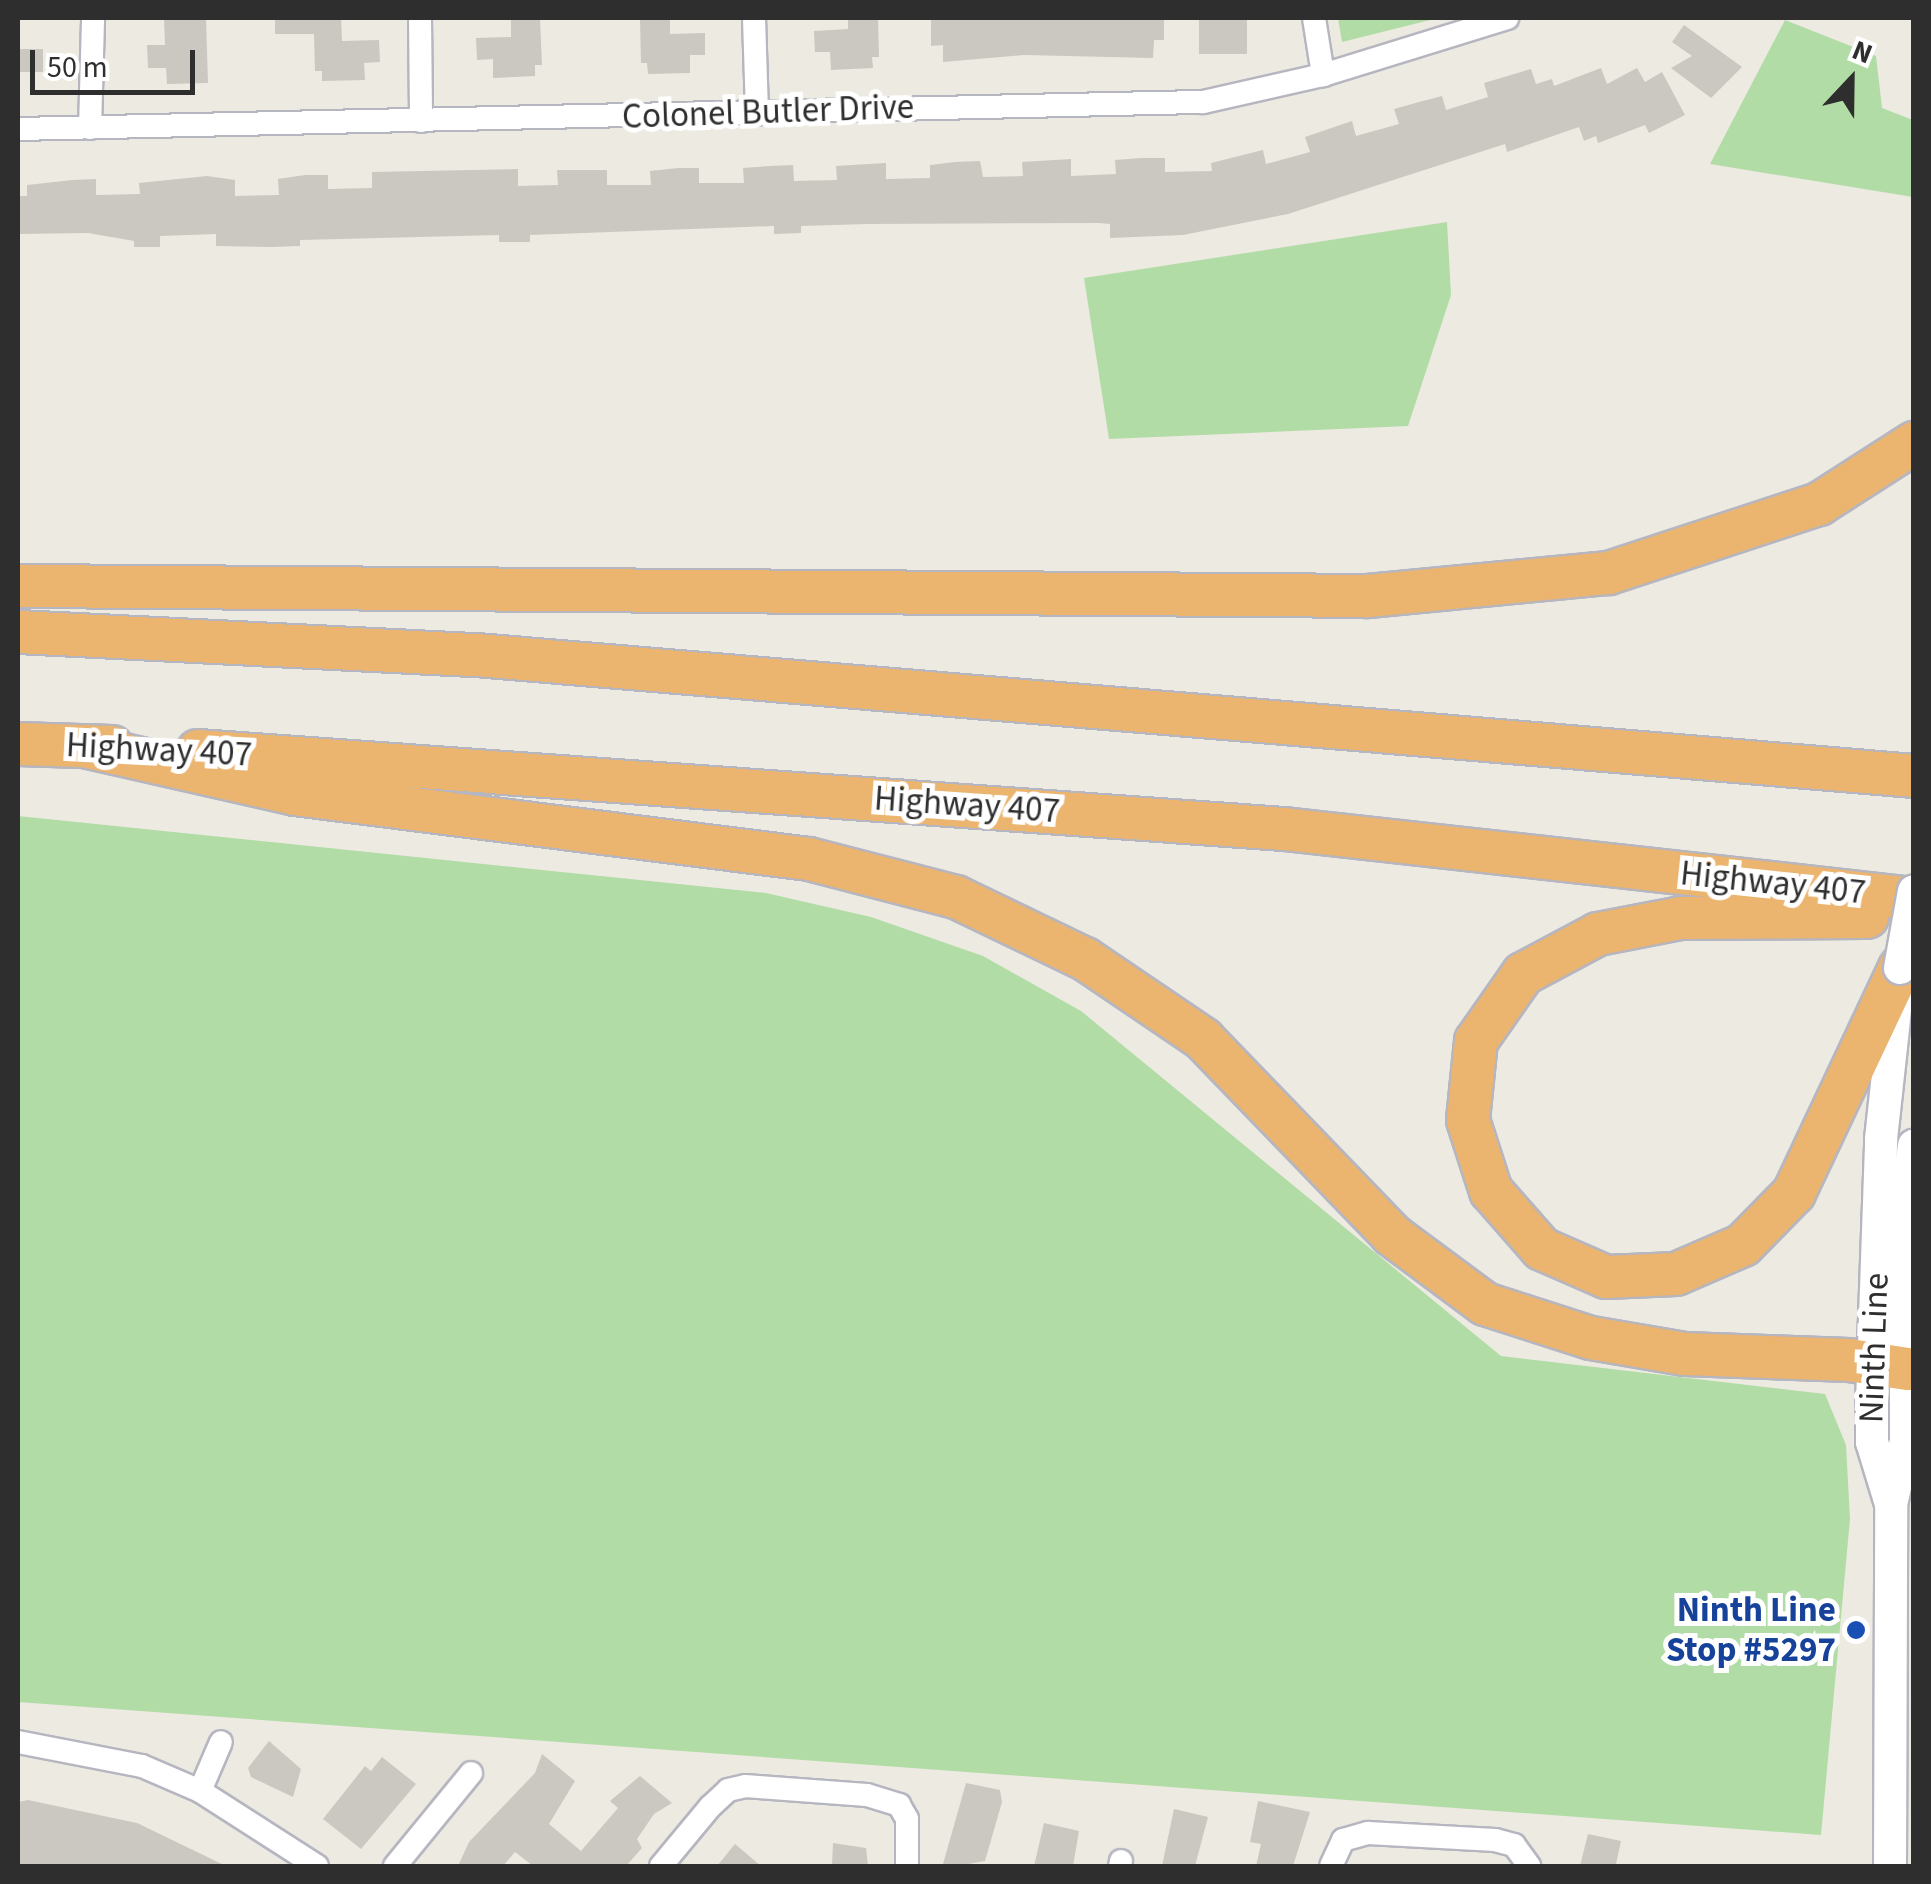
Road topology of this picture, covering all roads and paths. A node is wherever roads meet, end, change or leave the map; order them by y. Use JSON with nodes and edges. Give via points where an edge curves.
{"nodes":[{"id":1,"x":93,"y":18,"type":"edge"},
{"id":2,"x":420,"y":18,"type":"edge"},
{"id":3,"x":754,"y":18,"type":"edge"},
{"id":4,"x":1314,"y":18,"type":"edge"},
{"id":5,"x":1507,"y":18,"type":"edge"},
{"id":6,"x":1323,"y":75,"type":"junction"},
{"id":7,"x":757,"y":114,"type":"junction"},
{"id":8,"x":421,"y":122,"type":"junction"},
{"id":9,"x":90,"y":128,"type":"junction"},
{"id":10,"x":18,"y":129,"type":"edge"},
{"id":11,"x":1914,"y":443,"type":"edge"},
{"id":12,"x":18,"y":586,"type":"edge"},
{"id":13,"x":18,"y":632,"type":"edge"},
{"id":14,"x":18,"y":744,"type":"edge"},
{"id":15,"x":84,"y":746,"type":"junction"},
{"id":16,"x":1908,"y":775,"type":"edge"},
{"id":17,"x":1914,"y":890,"type":"edge"},
{"id":18,"x":1914,"y":899,"type":"edge"},
{"id":19,"x":1914,"y":917,"type":"edge"},
{"id":20,"x":1900,"y":968,"type":"junction"},
{"id":21,"x":1914,"y":1146,"type":"edge"},
{"id":22,"x":1890,"y":1367,"type":"junction"},
{"id":23,"x":18,"y":1742,"type":"edge"},
{"id":24,"x":221,"y":1742,"type":"dead end"},
{"id":25,"x":472,"y":1773,"type":"dead end"},
{"id":26,"x":200,"y":1791,"type":"junction"},
{"id":27,"x":317,"y":1866,"type":"edge"},
{"id":28,"x":395,"y":1866,"type":"edge"},
{"id":29,"x":661,"y":1866,"type":"edge"},
{"id":30,"x":908,"y":1866,"type":"edge"},
{"id":31,"x":1330,"y":1866,"type":"edge"},
{"id":32,"x":1529,"y":1866,"type":"edge"},
{"id":33,"x":1890,"y":1866,"type":"edge"}],
"edges":[{"from":1,"to":9,"type":"street"},
{"from":2,"to":8,"type":"street"},
{"from":3,"to":7,"type":"street"},
{"from":4,"to":6,"type":"street"},
{"from":5,"to":6,"type":"street","name":"Colonel Butler Drive"},
{"from":6,"to":7,"type":"street","name":"Colonel Butler Drive","via":[[1203,102]]},
{"from":7,"to":8,"type":"street","name":"Colonel Butler Drive"},
{"from":8,"to":9,"type":"street","name":"Colonel Butler Drive"},
{"from":9,"to":10,"type":"street","name":"Colonel Butler Drive"},
{"from":11,"to":12,"type":"highway","via":[[1819,504],[1609,572],[1368,596]]},
{"from":13,"to":16,"type":"highway","via":[[488,656]]},
{"from":14,"to":15,"type":"highway","name":"Highway 407"},
{"from":15,"to":18,"type":"highway","name":"Highway 407","via":[[334,758],[1284,828]]},
{"from":15,"to":22,"type":"highway","via":[[295,794],[810,859],[956,897],[1085,959],[1202,1038],[1392,1235],[1485,1304],[1591,1338],[1685,1354]]},
{"from":17,"to":20,"type":"main road","name":"Ninth Line","bridge":true},
{"from":19,"to":20,"type":"highway","via":[[1681,918],[1598,934],[1523,974],[1476,1040],[1468,1120],[1491,1192],[1542,1250],[1606,1277],[1676,1274],[1743,1245],[1794,1193]]},
{"from":20,"to":22,"type":"main road","name":"Ninth Line","via":[[1881,1139]]},
{"from":21,"to":22,"type":"main road","name":"Ninth Line"},
{"from":22,"to":33,"type":"main road","name":"Ninth Line","via":[[1872,1442],[1891,1504]]},
{"from":23,"to":26,"type":"street","via":[[142,1766]]},
{"from":24,"to":26,"type":"street"},
{"from":25,"to":28,"type":"street"},
{"from":26,"to":27,"type":"street"},
{"from":29,"to":30,"type":"street","via":[[728,1790],[744,1786],[867,1795],[899,1805],[907,1819]]},
{"from":31,"to":32,"type":"street","via":[[1343,1840],[1368,1833],[1495,1840],[1514,1845]]}]}
